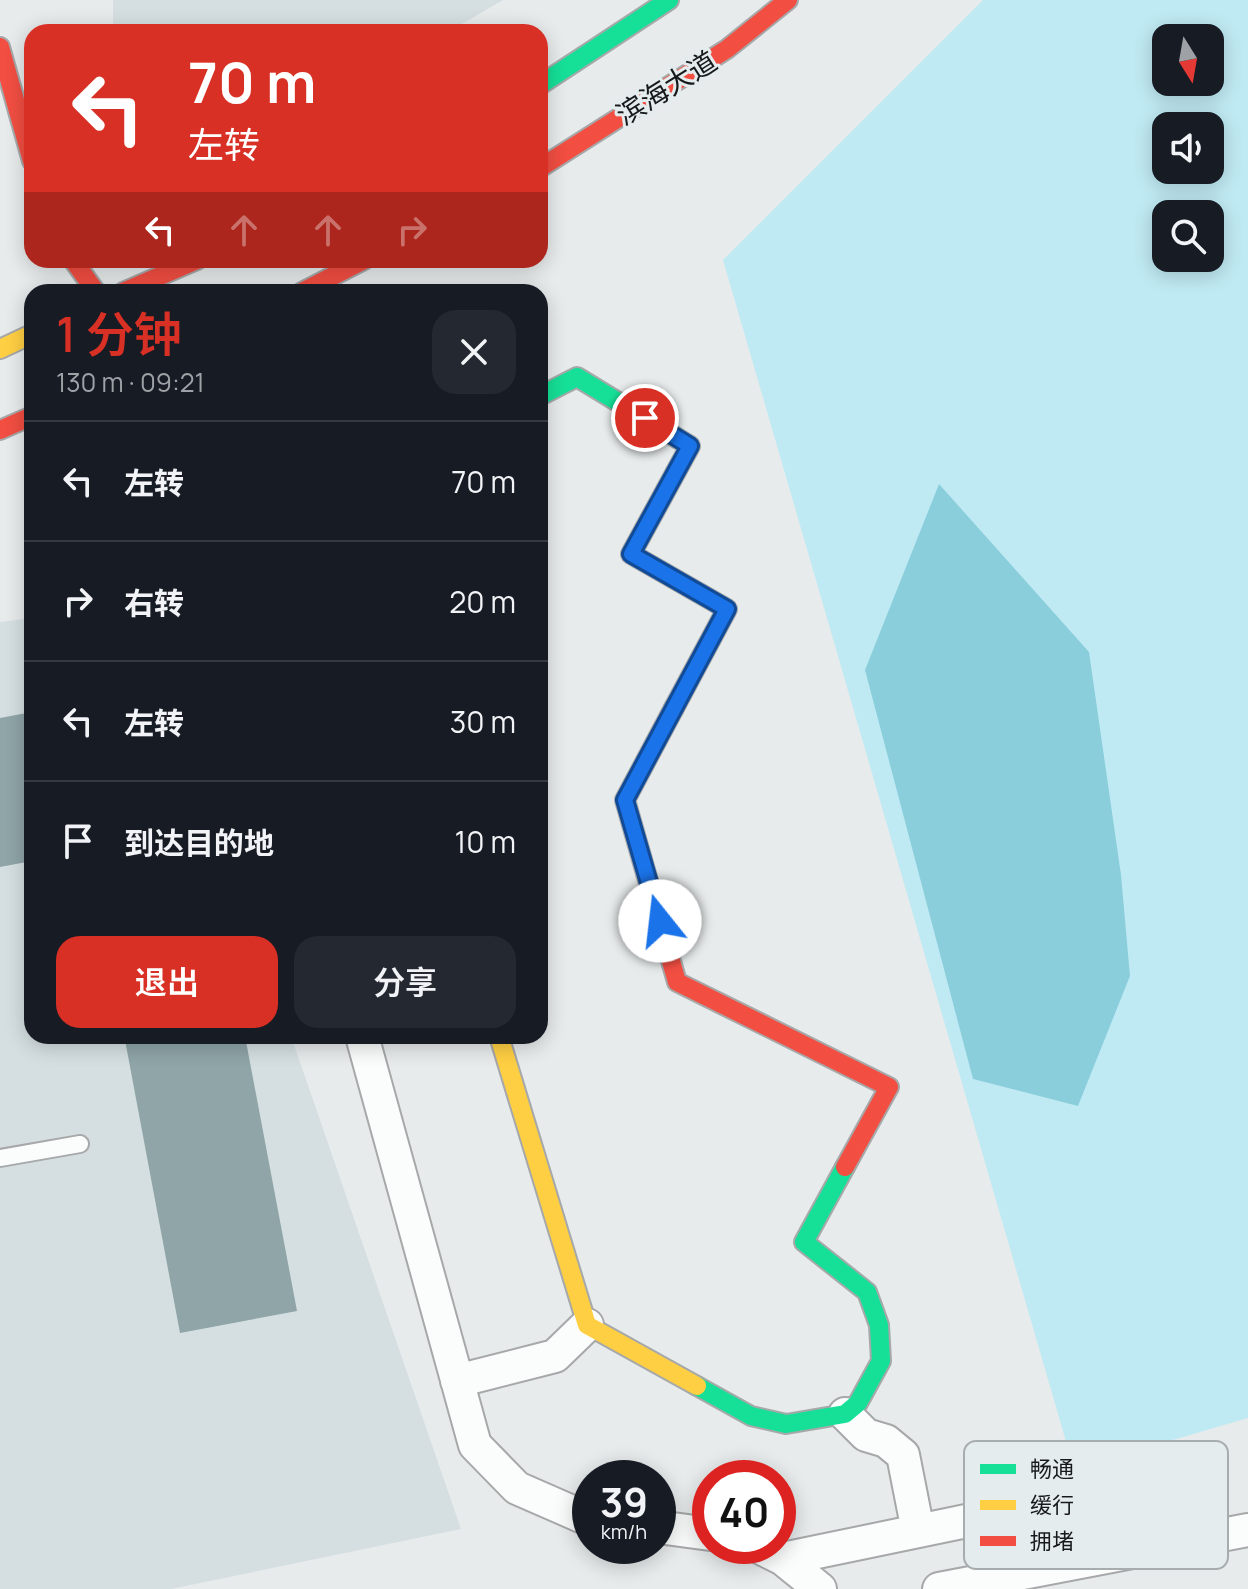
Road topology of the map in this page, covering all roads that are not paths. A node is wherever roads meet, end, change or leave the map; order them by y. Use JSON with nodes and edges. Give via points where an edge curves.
{"nodes":[{"id":1,"x":669,"y":0,"type":"edge"},
{"id":2,"x":788,"y":0,"type":"edge"},
{"id":3,"x":0,"y":47,"type":"edge"},
{"id":4,"x":548,"y":80,"type":"edge"},
{"id":5,"x":24,"y":132,"type":"edge"},
{"id":6,"x":548,"y":163,"type":"edge"},
{"id":7,"x":178,"y":268,"type":"edge"},
{"id":8,"x":348,"y":268,"type":"edge"},
{"id":9,"x":142,"y":284,"type":"edge"},
{"id":10,"x":318,"y":284,"type":"edge"},
{"id":11,"x":24,"y":338,"type":"edge"},
{"id":12,"x":0,"y":349,"type":"edge"},
{"id":13,"x":548,"y":392,"type":"edge"},
{"id":14,"x":24,"y":420,"type":"edge"},
{"id":15,"x":0,"y":430,"type":"edge"},
{"id":16,"x":364,"y":1044,"type":"edge"},
{"id":17,"x":501,"y":1044,"type":"edge"},
{"id":18,"x":80,"y":1144,"type":"dead end"},
{"id":19,"x":0,"y":1158,"type":"edge"},
{"id":20,"x":587,"y":1325,"type":"junction"},
{"id":21,"x":457,"y":1381,"type":"junction"},
{"id":22,"x":845,"y":1414,"type":"junction"},
{"id":23,"x":572,"y":1512,"type":"edge"},
{"id":24,"x":964,"y":1521,"type":"edge"},
{"id":25,"x":1248,"y":1530,"type":"edge"},
{"id":26,"x":918,"y":1531,"type":"junction"},
{"id":27,"x":1228,"y":1534,"type":"edge"},
{"id":28,"x":796,"y":1549,"type":"edge"},
{"id":29,"x":785,"y":1564,"type":"edge"},
{"id":30,"x":1044,"y":1569,"type":"edge"},
{"id":31,"x":820,"y":1589,"type":"edge"},
{"id":32,"x":939,"y":1589,"type":"edge"}],
"edges":[{"from":1,"to":4,"type":"main road"},
{"from":2,"to":6,"type":"main road","name":"滨海大道","via":[[727,49]]},
{"from":3,"to":5,"type":"main road"},
{"from":7,"to":9,"type":"main road"},
{"from":8,"to":10,"type":"main road"},
{"from":11,"to":12,"type":"main road"},
{"from":13,"to":22,"type":"main road","via":[[577,377],[690,446],[631,554],[727,609],[625,800],[677,982],[889,1087],[804,1242],[867,1292],[879,1325],[881,1361],[858,1403]]},
{"from":14,"to":15,"type":"main road"},
{"from":16,"to":21,"type":"street"},
{"from":17,"to":20,"type":"main road"},
{"from":18,"to":19,"type":"lane"},
{"from":20,"to":21,"type":"street","via":[[555,1356]]},
{"from":20,"to":22,"type":"main road","via":[[751,1416],[786,1424]]},
{"from":21,"to":23,"type":"street","via":[[475,1445],[517,1488]]},
{"from":22,"to":26,"type":"street","via":[[866,1435],[886,1441],[903,1455]]},
{"from":24,"to":26,"type":"street"},
{"from":25,"to":27,"type":"street"},
{"from":26,"to":28,"type":"street"},
{"from":29,"to":31,"type":"street"},
{"from":30,"to":32,"type":"street"}]}
